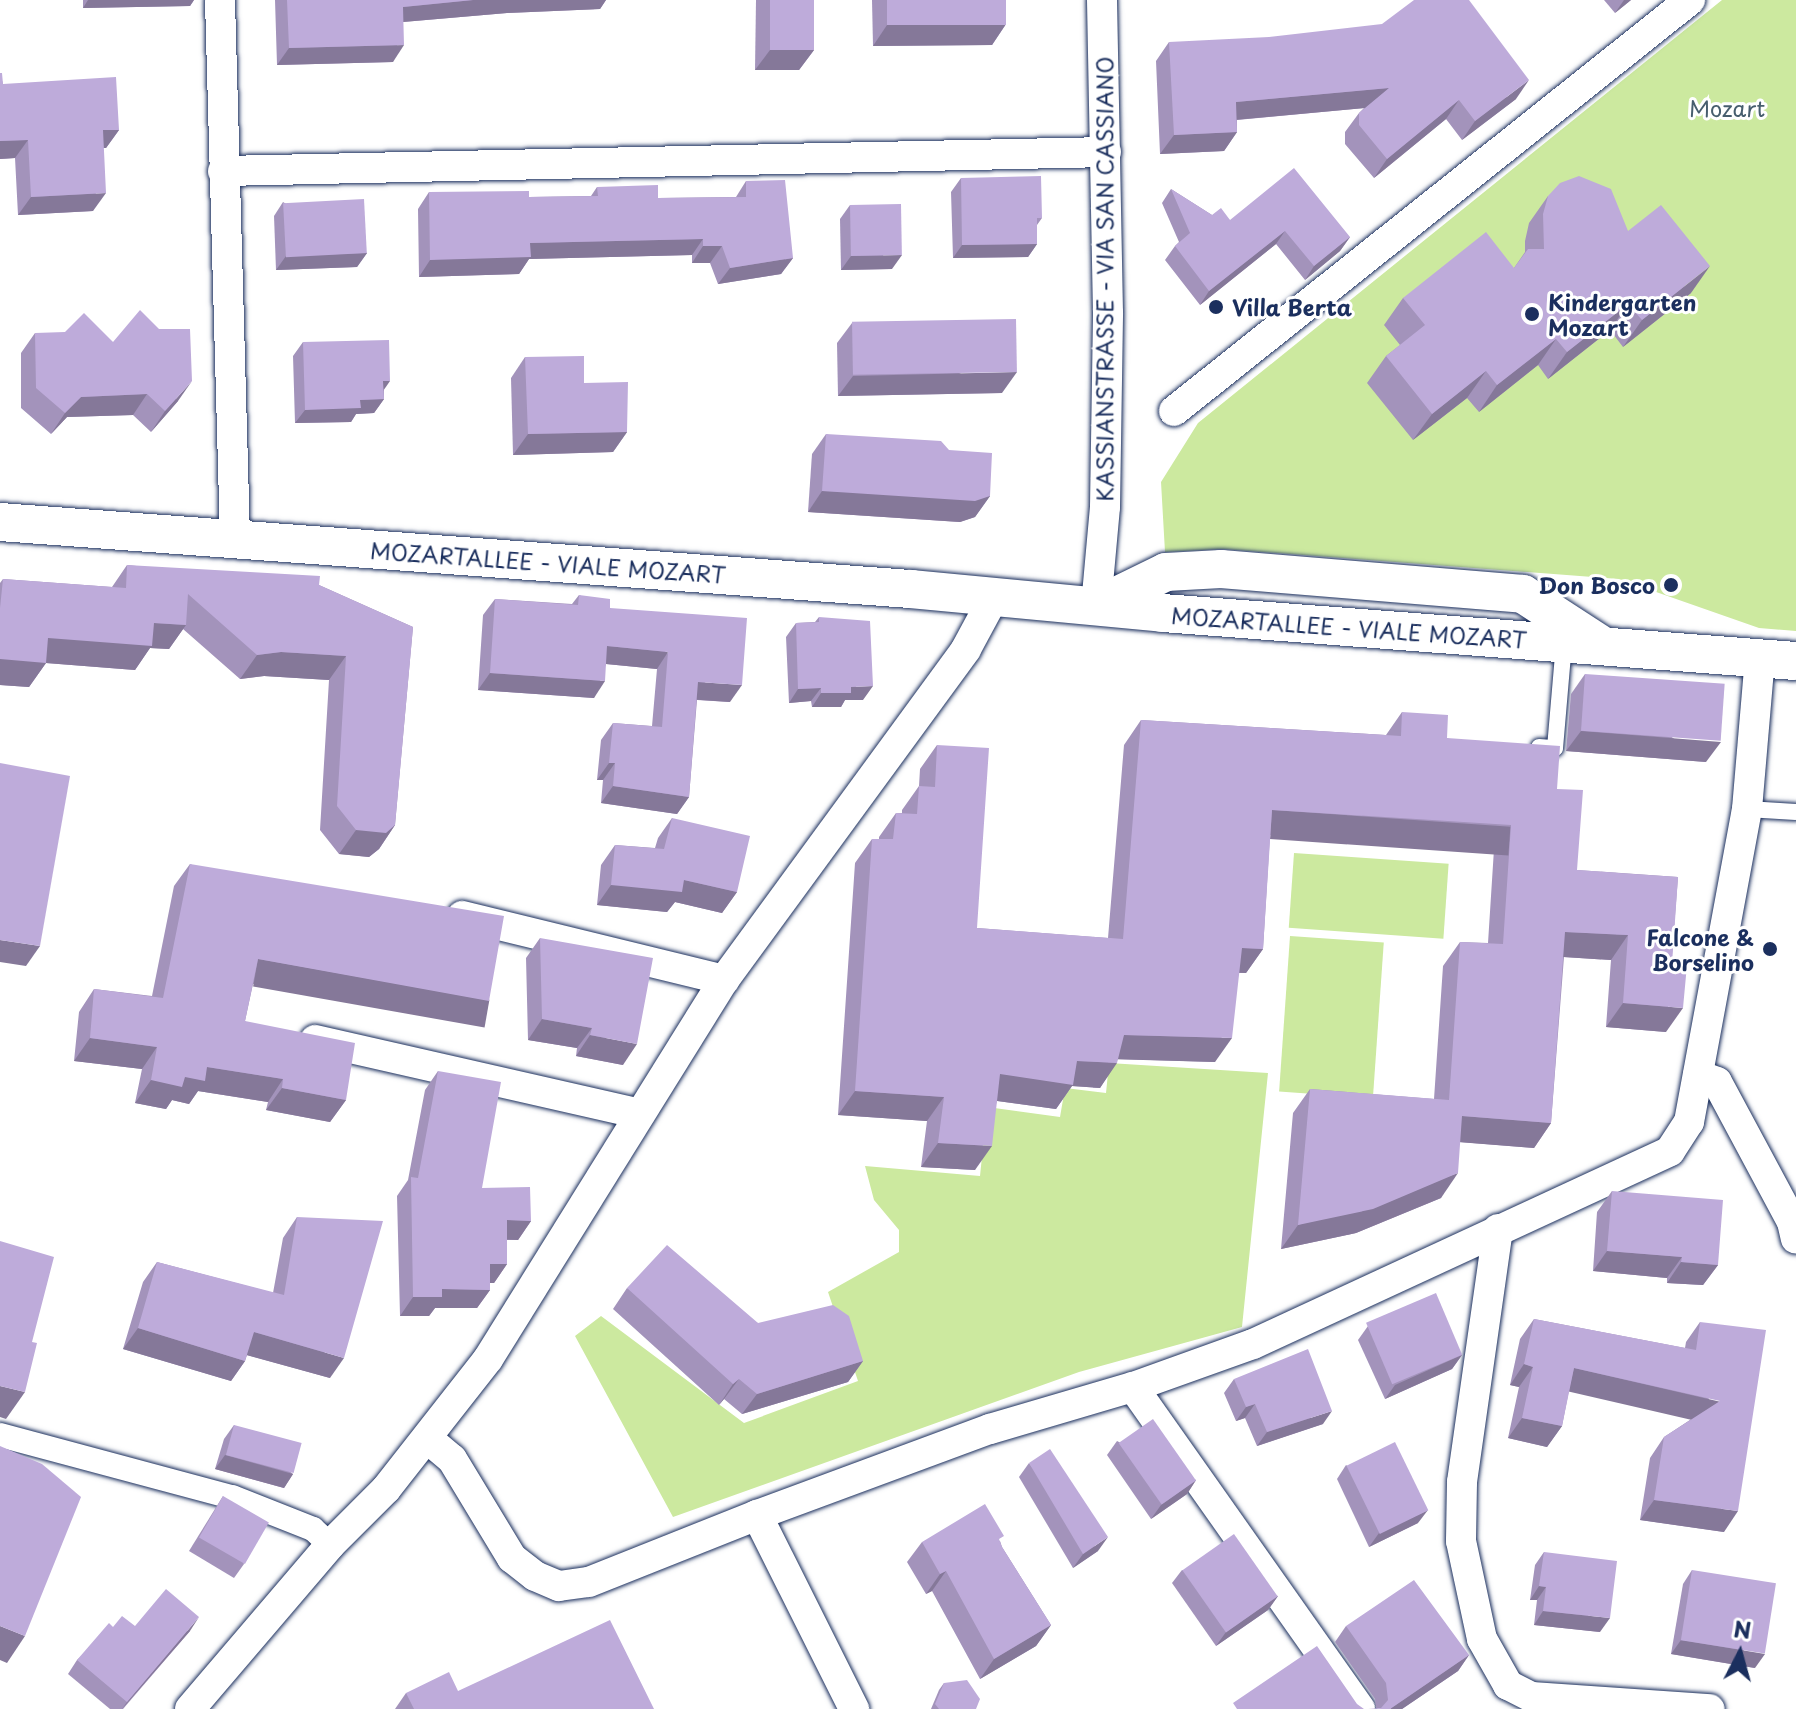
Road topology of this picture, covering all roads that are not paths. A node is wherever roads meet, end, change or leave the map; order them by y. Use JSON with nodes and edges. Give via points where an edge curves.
{"nodes":[{"id":1,"x":220,"y":0,"type":"edge"},
{"id":2,"x":1102,"y":0,"type":"edge"},
{"id":3,"x":1690,"y":0,"type":"edge"},
{"id":4,"x":1106,"y":152,"type":"junction"},
{"id":5,"x":223,"y":171,"type":"junction"},
{"id":6,"x":1174,"y":411,"type":"dead end"},
{"id":7,"x":0,"y":522,"type":"edge"},
{"id":8,"x":235,"y":538,"type":"junction"},
{"id":9,"x":994,"y":597,"type":"junction"},
{"id":10,"x":1096,"y":606,"type":"junction"},
{"id":11,"x":1564,"y":643,"type":"junction"},
{"id":12,"x":1602,"y":645,"type":"junction"},
{"id":13,"x":1778,"y":660,"type":"edge"},
{"id":14,"x":1524,"y":746,"type":"edge"},
{"id":15,"x":1747,"y":809,"type":"junction"},
{"id":16,"x":1796,"y":812,"type":"edge"},
{"id":17,"x":439,"y":912,"type":"edge"},
{"id":18,"x":724,"y":980,"type":"junction"},
{"id":19,"x":291,"y":1034,"type":"edge"},
{"id":20,"x":1698,"y":1075,"type":"junction"},
{"id":21,"x":640,"y":1114,"type":"junction"},
{"id":22,"x":1498,"y":1229,"type":"junction"},
{"id":23,"x":1795,"y":1229,"type":"edge"},
{"id":24,"x":1133,"y":1387,"type":"junction"},
{"id":25,"x":0,"y":1435,"type":"edge"},
{"id":26,"x":428,"y":1439,"type":"junction"},
{"id":27,"x":757,"y":1515,"type":"junction"},
{"id":28,"x":330,"y":1545,"type":"junction"},
{"id":29,"x":190,"y":1709,"type":"edge"},
{"id":30,"x":854,"y":1709,"type":"edge"},
{"id":31,"x":1360,"y":1709,"type":"edge"},
{"id":32,"x":1710,"y":1709,"type":"edge"}],
"edges":[{"from":1,"to":5,"type":"street"},
{"from":2,"to":4,"type":"street","name":"KASSIANSTRASSE - VIA SAN CASSIANO"},
{"from":3,"to":6,"type":"street"},
{"from":4,"to":5,"type":"street"},
{"from":4,"to":10,"type":"street","name":"KASSIANSTRASSE - VIA SAN CASSIANO","via":[[1105,507]]},
{"from":5,"to":8,"type":"street"},
{"from":7,"to":8,"type":"street","name":"MOZARTALLEE - VIALE MOZART"},
{"from":8,"to":9,"type":"street","name":"MOZARTALLEE - VIALE MOZART"},
{"from":9,"to":10,"type":"street","name":"MOZARTALLEE - VIALE MOZART"},
{"from":9,"to":18,"type":"street","via":[[966,649]]},
{"from":10,"to":11,"type":"street","name":"MOZARTALLEE - VIALE MOZART"},
{"from":10,"to":12,"type":"street","name":"MOZARTALLEE - VIALE MOZART","via":[[1166,572],[1221,569],[1523,594]]},
{"from":11,"to":12,"type":"street","name":"MOZARTALLEE - VIALE MOZART"},
{"from":11,"to":14,"type":"lane","via":[[1555,748]]},
{"from":12,"to":13,"type":"street","name":"MOZARTALLEE - VIALE MOZART"},
{"from":13,"to":15,"type":"street"},
{"from":15,"to":16,"type":"lane"},
{"from":15,"to":20,"type":"street"},
{"from":17,"to":18,"type":"street","via":[[500,922]]},
{"from":18,"to":21,"type":"street"},
{"from":19,"to":21,"type":"street"},
{"from":20,"to":22,"type":"street","via":[[1689,1122],[1670,1151]]},
{"from":20,"to":23,"type":"street","via":[[1717,1082]]},
{"from":21,"to":26,"type":"street","via":[[488,1359]]},
{"from":22,"to":24,"type":"street","via":[[1253,1344]]},
{"from":22,"to":32,"type":"street","via":[[1462,1482],[1461,1541],[1482,1639],[1508,1685],[1532,1697]]},
{"from":24,"to":27,"type":"street","via":[[990,1429]]},
{"from":24,"to":31,"type":"street"},
{"from":25,"to":28,"type":"street","via":[[232,1497],[313,1529]]},
{"from":26,"to":27,"type":"street","via":[[452,1459],[512,1558],[559,1586],[589,1582]]},
{"from":26,"to":28,"type":"street","via":[[378,1499]]},
{"from":27,"to":30,"type":"street"},
{"from":28,"to":29,"type":"street"}]}
